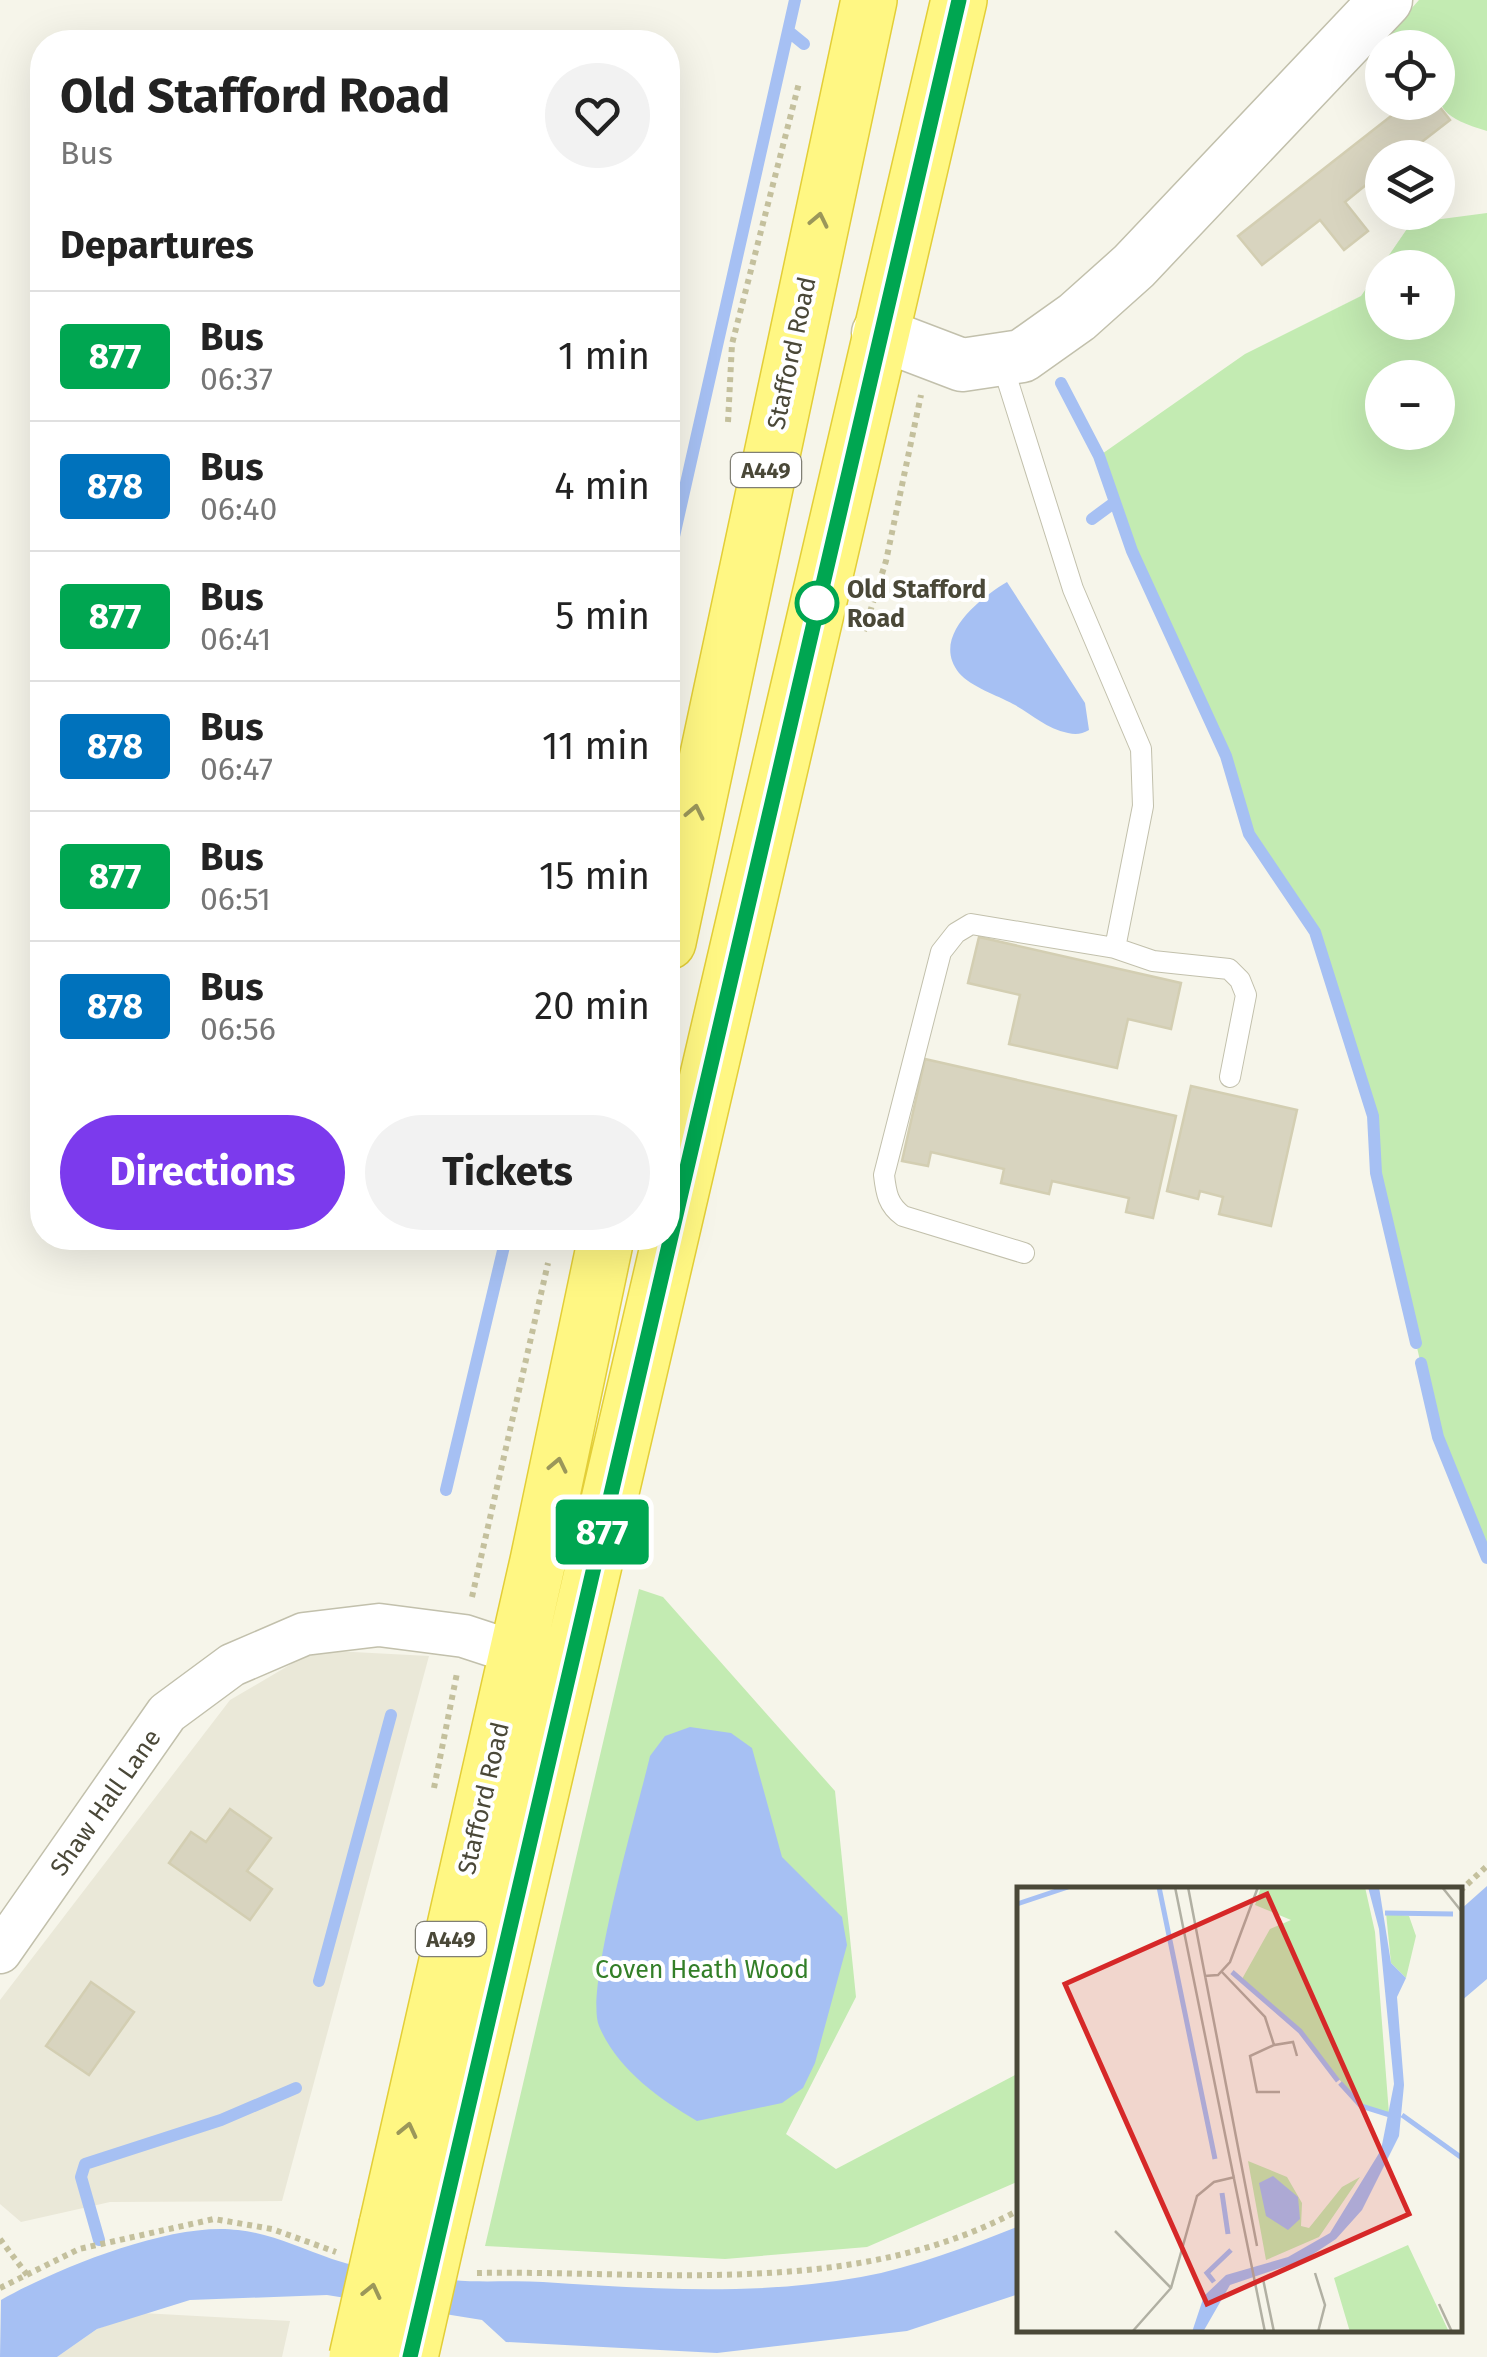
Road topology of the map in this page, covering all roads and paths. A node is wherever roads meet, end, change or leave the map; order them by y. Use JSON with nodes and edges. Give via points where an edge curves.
{"nodes":[{"id":1,"x":869,"y":0,"type":"edge"},
{"id":2,"x":958,"y":0,"type":"edge"},
{"id":3,"x":1386,"y":0,"type":"edge"},
{"id":4,"x":801,"y":76,"type":"dead end"},
{"id":5,"x":878,"y":333,"type":"junction"},
{"id":6,"x":732,"y":344,"type":"dead end"},
{"id":7,"x":1001,"y":359,"type":"junction"},
{"id":8,"x":680,"y":885,"type":"edge"},
{"id":9,"x":1115,"y":948,"type":"junction"},
{"id":10,"x":1230,"y":1077,"type":"dead end"},
{"id":11,"x":680,"y":1139,"type":"edge"},
{"id":12,"x":603,"y":1250,"type":"edge"},
{"id":13,"x":653,"y":1250,"type":"edge"},
{"id":14,"x":1024,"y":1253,"type":"dead end"},
{"id":15,"x":550,"y":1256,"type":"dead end"},
{"id":16,"x":464,"y":1636,"type":"junction"},
{"id":17,"x":516,"y":1653,"type":"junction"},
{"id":18,"x":434,"y":1790,"type":"dead end"},
{"id":19,"x":1487,"y":1866,"type":"edge"},
{"id":20,"x":1462,"y":1889,"type":"edge"},
{"id":21,"x":0,"y":1952,"type":"edge"},
{"id":22,"x":1017,"y":2212,"type":"edge"},
{"id":23,"x":413,"y":2227,"type":"junction"},
{"id":24,"x":0,"y":2239,"type":"edge"},
{"id":25,"x":340,"y":2254,"type":"dead end"},
{"id":26,"x":470,"y":2274,"type":"dead end"},
{"id":27,"x":28,"y":2276,"type":"junction"},
{"id":28,"x":0,"y":2288,"type":"edge"},
{"id":29,"x":357,"y":2357,"type":"edge"},
{"id":30,"x":410,"y":2357,"type":"edge"}],
"edges":[{"from":8,"to":1,"type":"highway","name":"Stafford Road","number":"A449","one_way":true},
{"from":2,"to":5,"type":"highway","name":"Stafford Road","number":"A449"},
{"from":3,"to":7,"type":"street","via":[[1134,266],[1022,356]]},
{"from":4,"to":6,"type":"path"},
{"from":5,"to":7,"type":"street","via":[[962,365]]},
{"from":5,"to":11,"type":"highway","name":"Stafford Road","number":"A449"},
{"from":7,"to":9,"type":"lane","via":[[1073,589],[1141,749],[1143,806]]},
{"from":9,"to":10,"type":"lane","via":[[1153,961],[1228,969],[1240,980],[1246,995]]},
{"from":9,"to":14,"type":"lane","via":[[971,924],[942,952],[884,1175],[886,1192],[903,1216]]},
{"from":17,"to":12,"type":"highway","name":"Stafford Road","number":"A449","one_way":true},
{"from":13,"to":23,"type":"highway","name":"Stafford Road","number":"A449"},
{"from":15,"to":16,"type":"path"},
{"from":16,"to":17,"type":"street","name":"Shaw Hall Lane"},
{"from":16,"to":18,"type":"path"},
{"from":16,"to":21,"type":"street","name":"Shaw Hall Lane","via":[[379,1625],[304,1634],[232,1665],[167,1713]]},
{"from":23,"to":17,"type":"highway","name":"Stafford Road","number":"A449","one_way":true},
{"from":19,"to":20,"type":"path"},
{"from":22,"to":26,"type":"path","via":[[973,2235],[870,2262],[758,2276]]},
{"from":29,"to":23,"type":"highway","name":"Stafford Road","number":"A449","one_way":true,"bridge":true},
{"from":23,"to":30,"type":"highway","name":"Stafford Road","number":"A449","bridge":true},
{"from":24,"to":27,"type":"path"},
{"from":25,"to":27,"type":"path","via":[[272,2228],[214,2219],[79,2249]]},
{"from":27,"to":28,"type":"path"}]}
